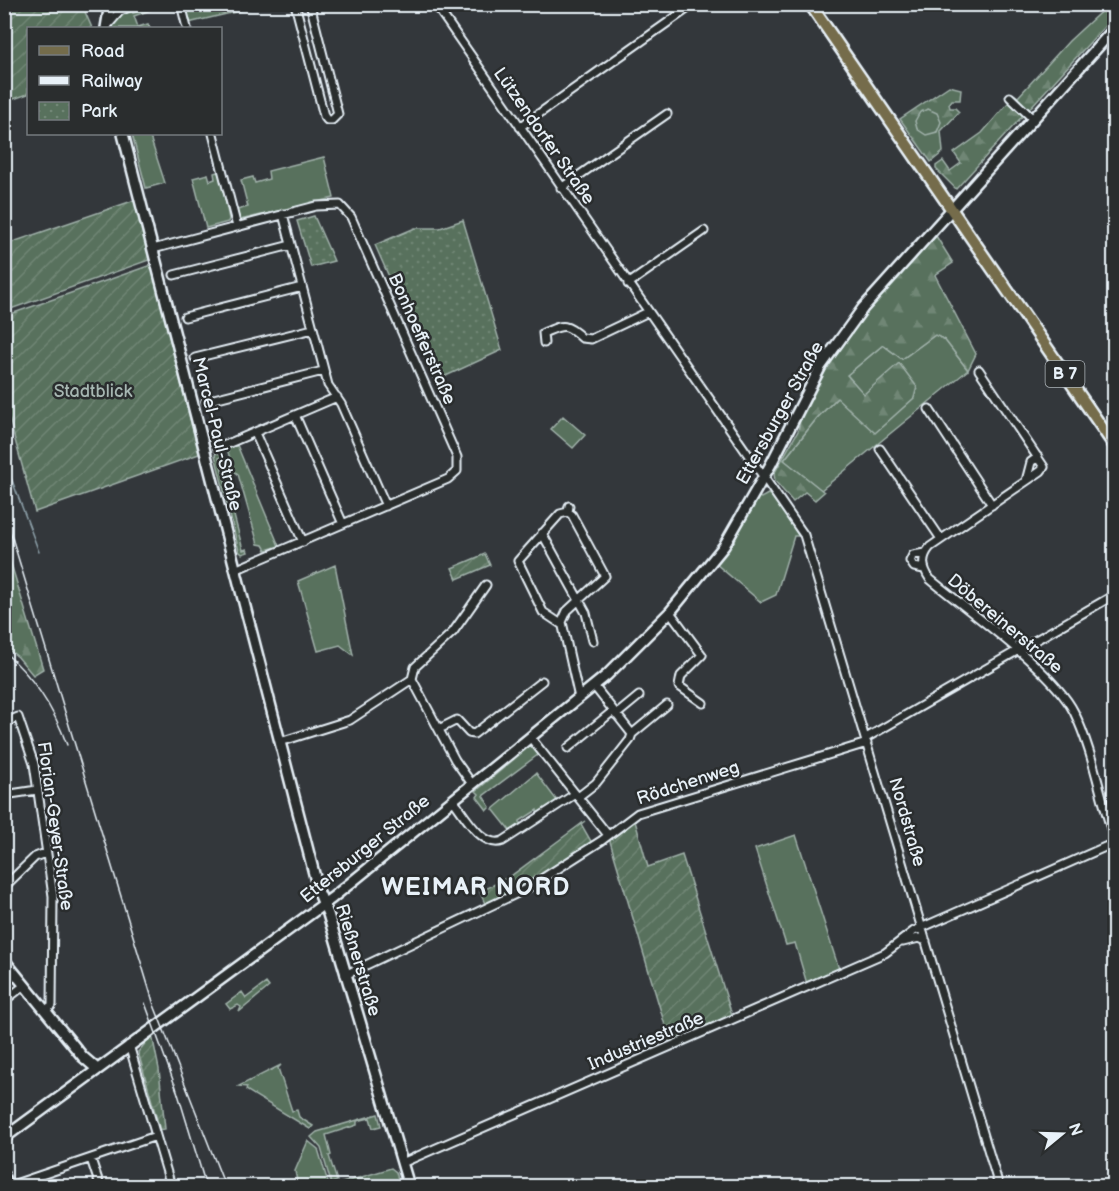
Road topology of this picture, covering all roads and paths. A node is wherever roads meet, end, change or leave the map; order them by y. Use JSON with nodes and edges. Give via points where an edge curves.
{"nodes":[{"id":1,"x":110,"y":4,"type":"edge"},
{"id":2,"x":120,"y":4,"type":"edge"},
{"id":3,"x":181,"y":4,"type":"edge"},
{"id":4,"x":295,"y":4,"type":"edge"},
{"id":5,"x":310,"y":4,"type":"edge"},
{"id":6,"x":435,"y":4,"type":"edge"},
{"id":7,"x":694,"y":4,"type":"edge"},
{"id":8,"x":810,"y":4,"type":"edge"},
{"id":9,"x":133,"y":5,"type":"edge"},
{"id":10,"x":106,"y":27,"type":"edge"},
{"id":11,"x":107,"y":27,"type":"edge"},
{"id":12,"x":187,"y":27,"type":"edge"},
{"id":13,"x":1114,"y":29,"type":"edge"},
{"id":14,"x":1010,"y":97,"type":"dead end"},
{"id":15,"x":667,"y":114,"type":"dead end"},
{"id":16,"x":1033,"y":119,"type":"junction"},
{"id":17,"x":520,"y":127,"type":"junction"},
{"id":18,"x":123,"y":135,"type":"edge"},
{"id":19,"x":213,"y":135,"type":"edge"},
{"id":20,"x":561,"y":188,"type":"junction"},
{"id":21,"x":951,"y":209,"type":"junction"},
{"id":22,"x":283,"y":214,"type":"junction"},
{"id":23,"x":237,"y":227,"type":"junction"},
{"id":24,"x":704,"y":231,"type":"dead end"},
{"id":25,"x":291,"y":245,"type":"junction"},
{"id":26,"x":153,"y":249,"type":"junction"},
{"id":27,"x":174,"y":276,"type":"dead end"},
{"id":28,"x":628,"y":284,"type":"junction"},
{"id":29,"x":302,"y":287,"type":"junction"},
{"id":30,"x":648,"y":312,"type":"junction"},
{"id":31,"x":185,"y":317,"type":"dead end"},
{"id":32,"x":313,"y":329,"type":"junction"},
{"id":33,"x":544,"y":343,"type":"dead end"},
{"id":34,"x":195,"y":358,"type":"dead end"},
{"id":35,"x":979,"y":370,"type":"dead end"},
{"id":36,"x":323,"y":371,"type":"junction"},
{"id":37,"x":337,"y":397,"type":"junction"},
{"id":38,"x":206,"y":400,"type":"dead end"},
{"id":39,"x":929,"y":409,"type":"dead end"},
{"id":40,"x":295,"y":415,"type":"junction"},
{"id":41,"x":255,"y":433,"type":"junction"},
{"id":42,"x":1114,"y":445,"type":"edge"},
{"id":43,"x":218,"y":448,"type":"dead end"},
{"id":44,"x":880,"y":449,"type":"dead end"},
{"id":45,"x":1038,"y":457,"type":"junction"},
{"id":46,"x":763,"y":478,"type":"junction"},
{"id":47,"x":1026,"y":481,"type":"junction"},
{"id":48,"x":992,"y":505,"type":"junction"},
{"id":49,"x":386,"y":506,"type":"junction"},
{"id":50,"x":343,"y":524,"type":"junction"},
{"id":51,"x":542,"y":533,"type":"junction"},
{"id":52,"x":941,"y":539,"type":"junction"},
{"id":53,"x":303,"y":542,"type":"junction"},
{"id":54,"x":925,"y":553,"type":"junction"},
{"id":55,"x":924,"y":569,"type":"junction"},
{"id":56,"x":235,"y":570,"type":"junction"},
{"id":57,"x":486,"y":585,"type":"dead end"},
{"id":58,"x":1114,"y":595,"type":"edge"},
{"id":59,"x":579,"y":601,"type":"junction"},
{"id":60,"x":670,"y":612,"type":"junction"},
{"id":61,"x":561,"y":624,"type":"junction"},
{"id":62,"x":593,"y":641,"type":"dead end"},
{"id":63,"x":1016,"y":651,"type":"junction"},
{"id":64,"x":412,"y":679,"type":"junction"},
{"id":65,"x":542,"y":681,"type":"dead end"},
{"id":66,"x":594,"y":686,"type":"junction"},
{"id":67,"x":639,"y":696,"type":"dead end"},
{"id":68,"x":579,"y":698,"type":"junction"},
{"id":69,"x":704,"y":703,"type":"dead end"},
{"id":70,"x":667,"y":705,"type":"dead end"},
{"id":71,"x":615,"y":713,"type":"junction"},
{"id":72,"x":4,"y":723,"type":"edge"},
{"id":73,"x":439,"y":729,"type":"junction"},
{"id":74,"x":632,"y":734,"type":"junction"},
{"id":75,"x":530,"y":737,"type":"junction"},
{"id":76,"x":867,"y":740,"type":"junction"},
{"id":77,"x":280,"y":742,"type":"junction"},
{"id":78,"x":568,"y":748,"type":"dead end"},
{"id":79,"x":472,"y":784,"type":"junction"},
{"id":80,"x":37,"y":790,"type":"junction"},
{"id":81,"x":5,"y":794,"type":"edge"},
{"id":82,"x":577,"y":796,"type":"junction"},
{"id":83,"x":453,"y":800,"type":"junction"},
{"id":84,"x":608,"y":835,"type":"junction"},
{"id":85,"x":1114,"y":840,"type":"edge"},
{"id":86,"x":45,"y":853,"type":"junction"},
{"id":87,"x":4,"y":887,"type":"edge"},
{"id":88,"x":323,"y":904,"type":"junction"},
{"id":89,"x":922,"y":927,"type":"junction"},
{"id":90,"x":926,"y":941,"type":"junction"},
{"id":91,"x":900,"y":943,"type":"junction"},
{"id":92,"x":4,"y":960,"type":"edge"},
{"id":93,"x":345,"y":975,"type":"junction"},
{"id":94,"x":25,"y":985,"type":"junction"},
{"id":95,"x":4,"y":1001,"type":"edge"},
{"id":96,"x":45,"y":1011,"type":"junction"},
{"id":97,"x":129,"y":1046,"type":"junction"},
{"id":98,"x":97,"y":1069,"type":"junction"},
{"id":99,"x":156,"y":1136,"type":"junction"},
{"id":100,"x":4,"y":1138,"type":"edge"},
{"id":101,"x":91,"y":1159,"type":"junction"},
{"id":102,"x":402,"y":1162,"type":"junction"},
{"id":103,"x":4,"y":1173,"type":"edge"},
{"id":104,"x":9,"y":1186,"type":"edge"},
{"id":105,"x":100,"y":1186,"type":"edge"},
{"id":106,"x":171,"y":1186,"type":"edge"},
{"id":107,"x":409,"y":1186,"type":"edge"},
{"id":108,"x":999,"y":1186,"type":"edge"}],
"edges":[{"from":1,"to":10,"type":"street"},
{"from":2,"to":9,"type":"street"},
{"from":3,"to":12,"type":"street"},
{"from":4,"to":5,"type":"street","via":[[324,116],[332,120],[338,114]]},
{"from":6,"to":17,"type":"street","name":"Lützendorfer Straße"},
{"from":7,"to":17,"type":"street"},
{"from":8,"to":21,"type":"main road","number":"B 7"},
{"from":9,"to":11,"type":"street","via":[[120,11]]},
{"from":13,"to":16,"type":"street","name":"Ettersburger Straße"},
{"from":14,"to":16,"type":"street"},
{"from":15,"to":20,"type":"street"},
{"from":16,"to":21,"type":"street","name":"Ettersburger Straße"},
{"from":17,"to":20,"type":"street","name":"Lützendorfer Straße"},
{"from":18,"to":26,"type":"street","name":"Marcel-Paul-Straße"},
{"from":19,"to":23,"type":"street"},
{"from":20,"to":28,"type":"street","name":"Lützendorfer Straße"},
{"from":21,"to":42,"type":"main road","number":"B 7"},
{"from":21,"to":46,"type":"street","name":"Ettersburger Straße","via":[[883,283],[843,334],[817,373]]},
{"from":22,"to":23,"type":"street","name":"Bonhoefferstraße"},
{"from":22,"to":25,"type":"street"},
{"from":22,"to":49,"type":"street","name":"Bonhoefferstraße","via":[[331,204],[340,205],[349,213],[456,457],[458,464],[452,476]]},
{"from":23,"to":26,"type":"street","name":"Bonhoefferstraße"},
{"from":24,"to":28,"type":"street"},
{"from":25,"to":27,"type":"street"},
{"from":25,"to":29,"type":"street"},
{"from":26,"to":56,"type":"street","name":"Marcel-Paul-Straße"},
{"from":28,"to":30,"type":"street","name":"Lützendorfer Straße"},
{"from":29,"to":31,"type":"street"},
{"from":29,"to":32,"type":"street"},
{"from":30,"to":33,"type":"street","via":[[591,339],[560,326],[543,333]]},
{"from":30,"to":46,"type":"street","name":"Lützendorfer Straße"},
{"from":32,"to":34,"type":"street","name":"Marcel-Paul-Straße"},
{"from":32,"to":36,"type":"street"},
{"from":35,"to":45,"type":"street"},
{"from":36,"to":37,"type":"street"},
{"from":36,"to":38,"type":"street","name":"Marcel-Paul-Straße"},
{"from":37,"to":40,"type":"street"},
{"from":37,"to":49,"type":"street"},
{"from":39,"to":48,"type":"street"},
{"from":40,"to":41,"type":"street"},
{"from":40,"to":50,"type":"street"},
{"from":41,"to":43,"type":"street"},
{"from":41,"to":53,"type":"street"},
{"from":44,"to":52,"type":"street"},
{"from":45,"to":47,"type":"street","via":[[1030,462]]},
{"from":45,"to":47,"type":"street","via":[[1044,467]]},
{"from":46,"to":60,"type":"street","name":"Ettersburger Straße","via":[[724,546]]},
{"from":46,"to":76,"type":"street","name":"Nordstraße","via":[[804,535]]},
{"from":47,"to":48,"type":"street"},
{"from":48,"to":52,"type":"street"},
{"from":49,"to":50,"type":"street","name":"Bonhoefferstraße"},
{"from":50,"to":53,"type":"street","name":"Bonhoefferstraße"},
{"from":51,"to":59,"type":"street"},
{"from":51,"to":59,"type":"street","via":[[560,514],[568,509],[572,514],[605,576]]},
{"from":51,"to":61,"type":"street","via":[[520,556],[518,564],[543,612]]},
{"from":52,"to":54,"type":"street"},
{"from":53,"to":56,"type":"street","name":"Bonhoefferstraße"},
{"from":54,"to":55,"type":"street","name":"Döbereinerstraße"},
{"from":54,"to":55,"type":"street","via":[[913,555],[910,561],[914,567]]},
{"from":55,"to":63,"type":"street","name":"Döbereinerstraße","via":[[930,579]]},
{"from":56,"to":77,"type":"street","name":"Marcel-Paul-Straße"},
{"from":57,"to":64,"type":"street","via":[[453,632],[415,668]]},
{"from":58,"to":63,"type":"street","name":"Rödchenweg"},
{"from":59,"to":61,"type":"street","via":[[567,611]]},
{"from":59,"to":62,"type":"street"},
{"from":60,"to":66,"type":"street","name":"Ettersburger Straße"},
{"from":60,"to":69,"type":"street","via":[[702,655],[678,684]]},
{"from":61,"to":68,"type":"street"},
{"from":63,"to":76,"type":"street","name":"Rödchenweg"},
{"from":63,"to":85,"type":"street","name":"Döbereinerstraße","via":[[1060,691],[1074,711]]},
{"from":64,"to":73,"type":"street"},
{"from":64,"to":77,"type":"street","via":[[350,720]]},
{"from":65,"to":73,"type":"street","via":[[474,734],[457,720]]},
{"from":66,"to":68,"type":"street","name":"Ettersburger Straße"},
{"from":66,"to":71,"type":"street"},
{"from":67,"to":71,"type":"street"},
{"from":68,"to":75,"type":"street","name":"Ettersburger Straße"},
{"from":70,"to":74,"type":"street"},
{"from":71,"to":74,"type":"street"},
{"from":71,"to":78,"type":"street"},
{"from":72,"to":80,"type":"street","name":"Florian-Geyer-Straße","via":[[18,717],[28,742]]},
{"from":73,"to":79,"type":"street"},
{"from":74,"to":82,"type":"street","via":[[596,783]]},
{"from":75,"to":79,"type":"street","name":"Ettersburger Straße"},
{"from":75,"to":82,"type":"street"},
{"from":76,"to":84,"type":"street","name":"Rödchenweg","via":[[638,813]]},
{"from":76,"to":89,"type":"street","name":"Nordstraße"},
{"from":77,"to":88,"type":"street","name":"Rießnerstraße"},
{"from":79,"to":83,"type":"street","name":"Ettersburger Straße"},
{"from":80,"to":81,"type":"street"},
{"from":80,"to":86,"type":"street","name":"Florian-Geyer-Straße"},
{"from":82,"to":83,"type":"street","via":[[494,843],[485,839]]},
{"from":82,"to":84,"type":"street"},
{"from":83,"to":88,"type":"street","name":"Ettersburger Straße"},
{"from":84,"to":93,"type":"street","name":"Rödchenweg","via":[[526,889]]},
{"from":85,"to":89,"type":"street","name":"Industriestraße"},
{"from":86,"to":87,"type":"street","via":[[35,857]]},
{"from":86,"to":96,"type":"street","name":"Florian-Geyer-Straße","via":[[54,914],[52,1005]]},
{"from":88,"to":93,"type":"street","name":"Rießnerstraße"},
{"from":88,"to":97,"type":"street","name":"Ettersburger Straße"},
{"from":89,"to":90,"type":"street","name":"Nordstraße"},
{"from":89,"to":91,"type":"street","name":"Industriestraße"},
{"from":90,"to":91,"type":"street","name":"Industriestraße","via":[[919,938]]},
{"from":90,"to":108,"type":"street","name":"Nordstraße"},
{"from":91,"to":102,"type":"street","name":"Industriestraße","via":[[849,969]]},
{"from":92,"to":94,"type":"street"},
{"from":93,"to":102,"type":"street","name":"Rießnerstraße"},
{"from":94,"to":95,"type":"street"},
{"from":94,"to":96,"type":"street"},
{"from":96,"to":98,"type":"street"},
{"from":97,"to":98,"type":"street","name":"Ettersburger Straße"},
{"from":97,"to":99,"type":"street"},
{"from":98,"to":100,"type":"street","name":"Ettersburger Straße"},
{"from":99,"to":101,"type":"street"},
{"from":99,"to":106,"type":"street"},
{"from":101,"to":104,"type":"street"},
{"from":101,"to":105,"type":"street"},
{"from":102,"to":107,"type":"street","name":"Rießnerstraße"},
{"from":103,"to":104,"type":"street"}]}
